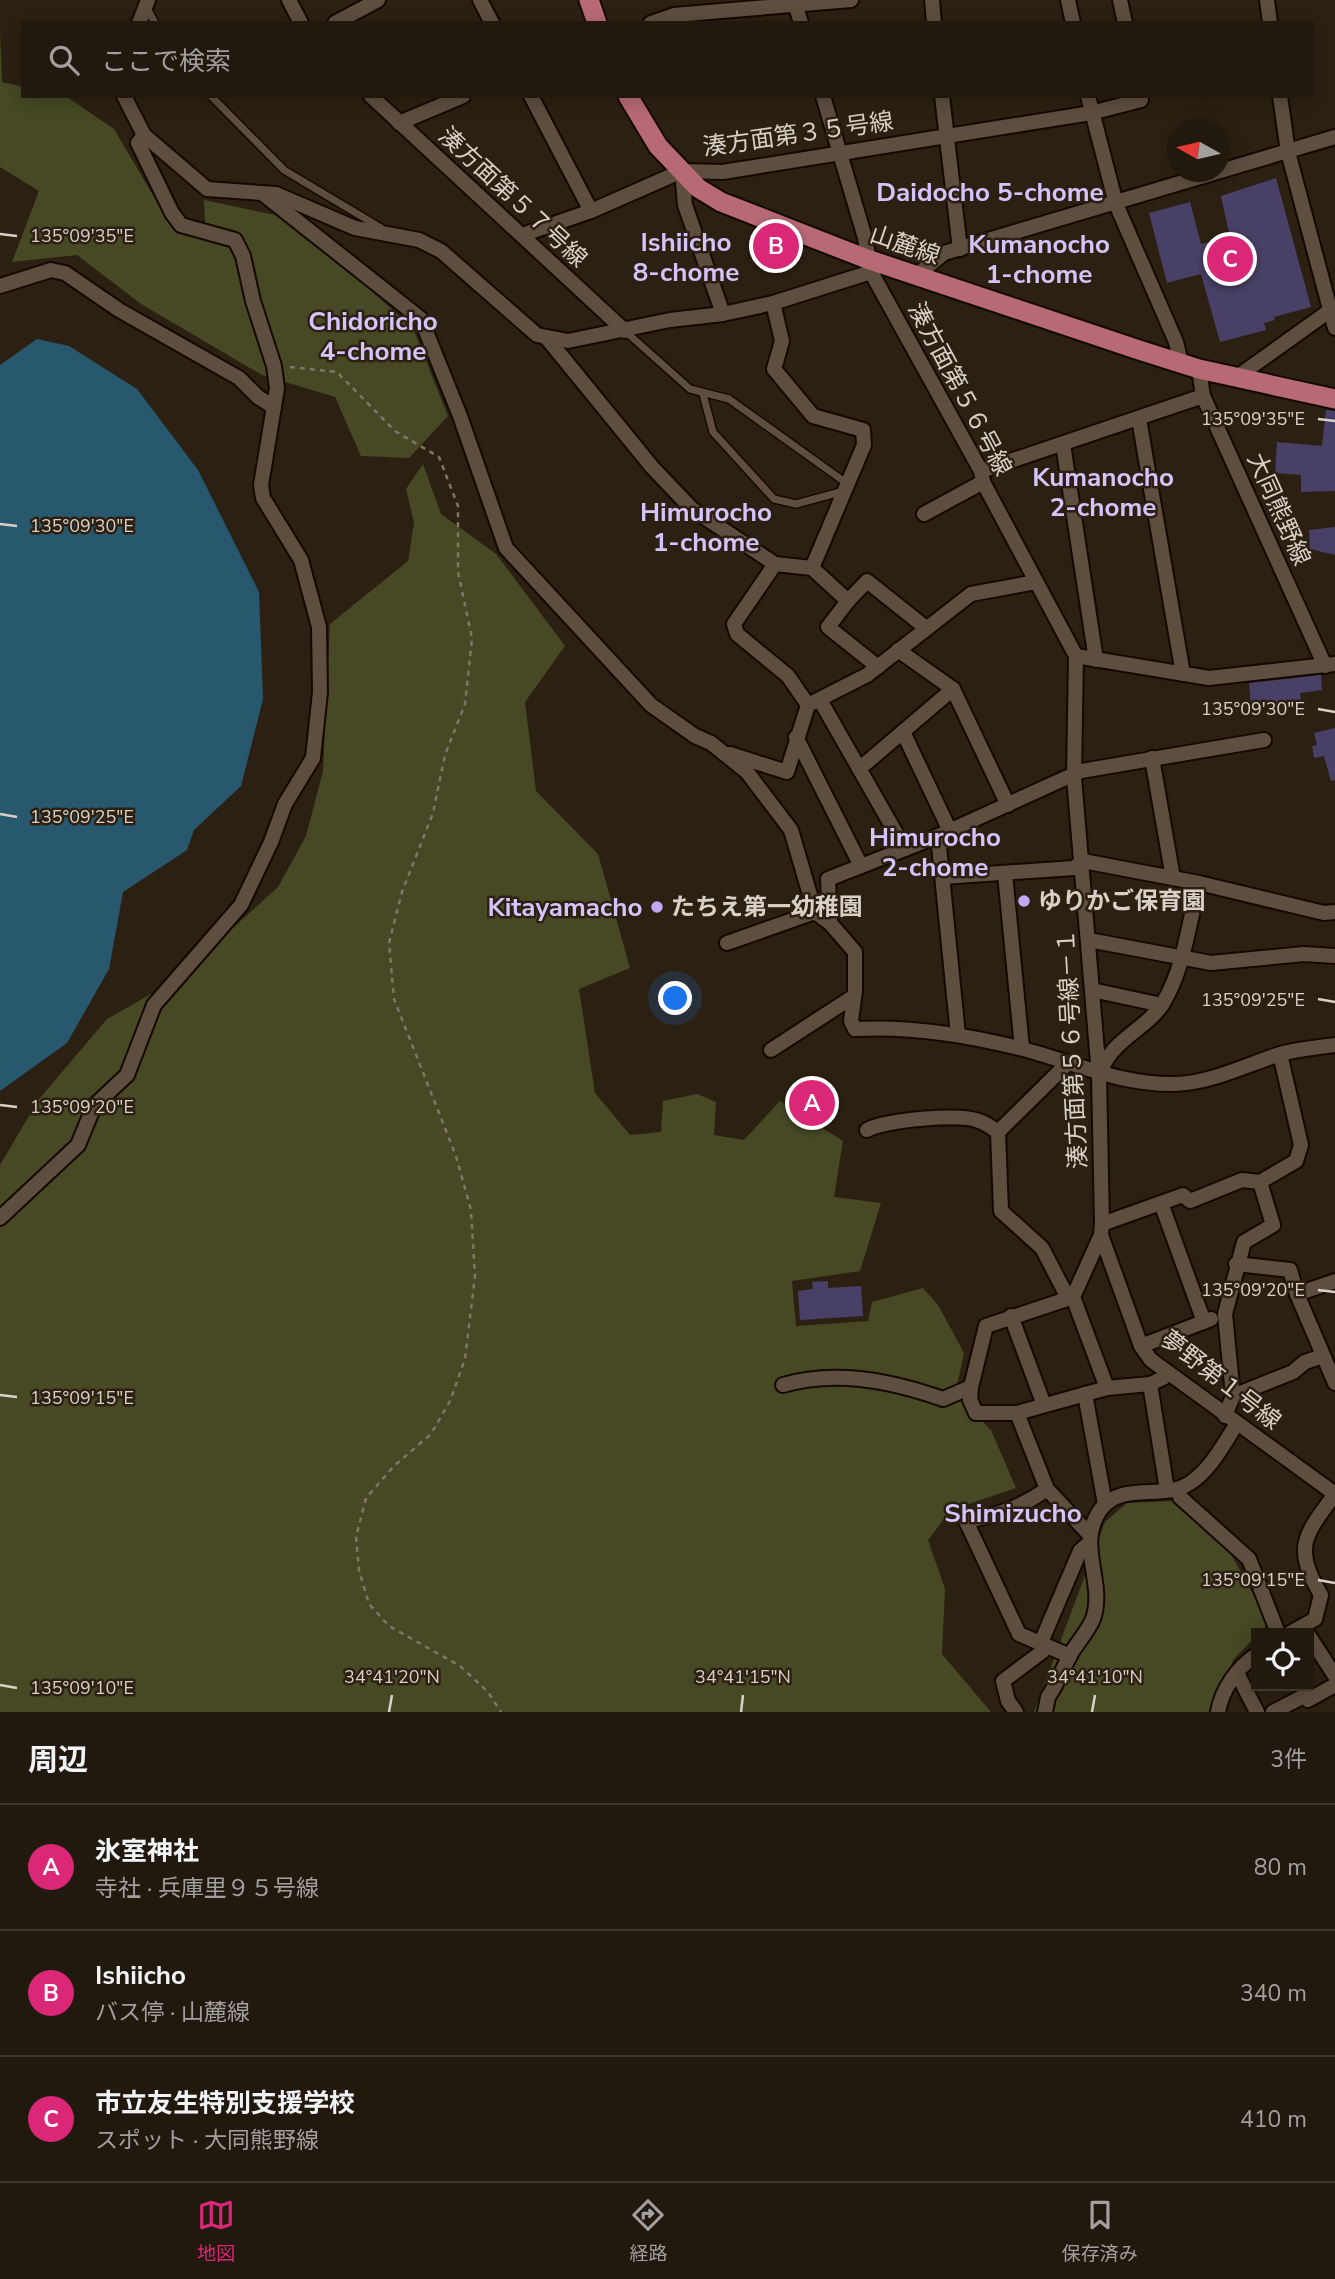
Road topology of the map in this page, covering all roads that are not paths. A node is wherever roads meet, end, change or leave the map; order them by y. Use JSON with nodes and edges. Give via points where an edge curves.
{"nodes":[{"id":1,"x":289,"y":0,"type":"edge"},
{"id":2,"x":378,"y":0,"type":"edge"},
{"id":3,"x":480,"y":0,"type":"edge"},
{"id":4,"x":589,"y":0,"type":"edge"},
{"id":5,"x":851,"y":0,"type":"edge"},
{"id":6,"x":932,"y":0,"type":"edge"},
{"id":7,"x":1068,"y":0,"type":"edge"},
{"id":8,"x":1120,"y":0,"type":"edge"},
{"id":9,"x":1267,"y":0,"type":"edge"},
{"id":10,"x":146,"y":1,"type":"edge"},
{"id":11,"x":795,"y":2,"type":"edge"},
{"id":12,"x":140,"y":21,"type":"edge"},
{"id":13,"x":154,"y":21,"type":"edge"},
{"id":14,"x":300,"y":21,"type":"edge"},
{"id":15,"x":339,"y":21,"type":"edge"},
{"id":16,"x":491,"y":21,"type":"edge"},
{"id":17,"x":596,"y":21,"type":"edge"},
{"id":18,"x":657,"y":21,"type":"edge"},
{"id":19,"x":800,"y":21,"type":"edge"},
{"id":20,"x":934,"y":21,"type":"edge"},
{"id":21,"x":1073,"y":21,"type":"edge"},
{"id":22,"x":1125,"y":21,"type":"edge"},
{"id":23,"x":1270,"y":21,"type":"edge"},
{"id":24,"x":125,"y":98,"type":"edge"},
{"id":25,"x":213,"y":98,"type":"edge"},
{"id":26,"x":373,"y":98,"type":"edge"},
{"id":27,"x":458,"y":98,"type":"edge"},
{"id":28,"x":532,"y":98,"type":"edge"},
{"id":29,"x":629,"y":98,"type":"edge"},
{"id":30,"x":824,"y":98,"type":"edge"},
{"id":31,"x":942,"y":98,"type":"edge"},
{"id":32,"x":1088,"y":98,"type":"edge"},
{"id":33,"x":1140,"y":98,"type":"edge"},
{"id":34,"x":1280,"y":98,"type":"edge"},
{"id":35,"x":1091,"y":113,"type":"junction"},
{"id":36,"x":399,"y":123,"type":"junction"},
{"id":37,"x":144,"y":135,"type":"junction"},
{"id":38,"x":947,"y":135,"type":"junction"},
{"id":39,"x":1335,"y":139,"type":"edge"},
{"id":40,"x":1288,"y":152,"type":"junction"},
{"id":41,"x":839,"y":153,"type":"junction"},
{"id":42,"x":682,"y":171,"type":"junction"},
{"id":43,"x":262,"y":193,"type":"junction"},
{"id":44,"x":1116,"y":204,"type":"junction"},
{"id":45,"x":591,"y":211,"type":"junction"},
{"id":46,"x":522,"y":235,"type":"junction"},
{"id":47,"x":394,"y":236,"type":"junction"},
{"id":48,"x":960,"y":249,"type":"junction"},
{"id":49,"x":869,"y":265,"type":"junction"},
{"id":50,"x":917,"y":275,"type":"junction"},
{"id":51,"x":0,"y":286,"type":"edge"},
{"id":52,"x":773,"y":303,"type":"junction"},
{"id":53,"x":1333,"y":308,"type":"edge"},
{"id":54,"x":723,"y":314,"type":"junction"},
{"id":55,"x":1335,"y":328,"type":"edge"},
{"id":56,"x":625,"y":331,"type":"junction"},
{"id":57,"x":546,"y":337,"type":"junction"},
{"id":58,"x":1190,"y":365,"type":"junction"},
{"id":59,"x":1237,"y":377,"type":"junction"},
{"id":60,"x":703,"y":394,"type":"junction"},
{"id":61,"x":1203,"y":396,"type":"junction"},
{"id":62,"x":1335,"y":400,"type":"edge"},
{"id":63,"x":274,"y":407,"type":"junction"},
{"id":64,"x":1139,"y":419,"type":"junction"},
{"id":65,"x":1063,"y":444,"type":"junction"},
{"id":66,"x":982,"y":476,"type":"junction"},
{"id":67,"x":848,"y":488,"type":"junction"},
{"id":68,"x":924,"y":514,"type":"dead end"},
{"id":69,"x":775,"y":564,"type":"junction"},
{"id":70,"x":812,"y":568,"type":"junction"},
{"id":71,"x":1036,"y":582,"type":"junction"},
{"id":72,"x":848,"y":601,"type":"junction"},
{"id":73,"x":926,"y":628,"type":"junction"},
{"id":74,"x":898,"y":650,"type":"junction"},
{"id":75,"x":1076,"y":656,"type":"junction"},
{"id":76,"x":1096,"y":660,"type":"junction"},
{"id":77,"x":1330,"y":665,"type":"edge"},
{"id":78,"x":877,"y":667,"type":"junction"},
{"id":79,"x":1183,"y":674,"type":"junction"},
{"id":80,"x":953,"y":689,"type":"junction"},
{"id":81,"x":814,"y":703,"type":"junction"},
{"id":82,"x":903,"y":732,"type":"junction"},
{"id":83,"x":796,"y":737,"type":"junction"},
{"id":84,"x":1264,"y":740,"type":"dead end"},
{"id":85,"x":722,"y":752,"type":"junction"},
{"id":86,"x":1152,"y":758,"type":"junction"},
{"id":87,"x":859,"y":769,"type":"junction"},
{"id":88,"x":1074,"y":777,"type":"junction"},
{"id":89,"x":1008,"y":805,"type":"junction"},
{"id":90,"x":944,"y":833,"type":"junction"},
{"id":91,"x":905,"y":849,"type":"junction"},
{"id":92,"x":1083,"y":861,"type":"junction"},
{"id":93,"x":861,"y":866,"type":"junction"},
{"id":94,"x":1005,"y":874,"type":"junction"},
{"id":95,"x":943,"y":877,"type":"junction"},
{"id":96,"x":1173,"y":878,"type":"junction"},
{"id":97,"x":1199,"y":883,"type":"junction"},
{"id":98,"x":815,"y":912,"type":"junction"},
{"id":99,"x":1335,"y":912,"type":"edge"},
{"id":100,"x":830,"y":923,"type":"junction"},
{"id":101,"x":1089,"y":940,"type":"junction"},
{"id":102,"x":727,"y":943,"type":"dead end"},
{"id":103,"x":1335,"y":956,"type":"edge"},
{"id":104,"x":1180,"y":959,"type":"junction"},
{"id":105,"x":1093,"y":990,"type":"junction"},
{"id":106,"x":854,"y":996,"type":"junction"},
{"id":107,"x":1162,"y":1005,"type":"junction"},
{"id":108,"x":958,"y":1035,"type":"junction"},
{"id":109,"x":1335,"y":1045,"type":"edge"},
{"id":110,"x":1021,"y":1048,"type":"junction"},
{"id":111,"x":771,"y":1050,"type":"dead end"},
{"id":112,"x":1280,"y":1054,"type":"junction"},
{"id":113,"x":1067,"y":1065,"type":"junction"},
{"id":114,"x":1099,"y":1075,"type":"junction"},
{"id":115,"x":867,"y":1130,"type":"dead end"},
{"id":116,"x":998,"y":1132,"type":"junction"},
{"id":117,"x":1260,"y":1182,"type":"junction"},
{"id":118,"x":1161,"y":1203,"type":"junction"},
{"id":119,"x":0,"y":1218,"type":"edge"},
{"id":120,"x":1102,"y":1229,"type":"junction"},
{"id":121,"x":1237,"y":1264,"type":"junction"},
{"id":122,"x":1335,"y":1281,"type":"edge"},
{"id":123,"x":1297,"y":1294,"type":"junction"},
{"id":124,"x":1070,"y":1298,"type":"junction"},
{"id":125,"x":1225,"y":1314,"type":"junction"},
{"id":126,"x":1011,"y":1316,"type":"junction"},
{"id":127,"x":1204,"y":1322,"type":"junction"},
{"id":128,"x":1141,"y":1346,"type":"junction"},
{"id":129,"x":1323,"y":1356,"type":"junction"},
{"id":130,"x":1167,"y":1372,"type":"junction"},
{"id":131,"x":1335,"y":1382,"type":"edge"},
{"id":132,"x":1150,"y":1384,"type":"junction"},
{"id":133,"x":783,"y":1385,"type":"dead end"},
{"id":134,"x":1107,"y":1388,"type":"junction"},
{"id":135,"x":971,"y":1394,"type":"junction"},
{"id":136,"x":1085,"y":1394,"type":"junction"},
{"id":137,"x":1233,"y":1395,"type":"junction"},
{"id":138,"x":1044,"y":1405,"type":"junction"},
{"id":139,"x":1017,"y":1413,"type":"junction"},
{"id":140,"x":1231,"y":1420,"type":"junction"},
{"id":141,"x":1047,"y":1489,"type":"junction"},
{"id":142,"x":1172,"y":1489,"type":"junction"},
{"id":143,"x":1335,"y":1494,"type":"edge"},
{"id":144,"x":1105,"y":1504,"type":"junction"},
{"id":145,"x":1089,"y":1538,"type":"junction"},
{"id":146,"x":1276,"y":1628,"type":"edge"},
{"id":147,"x":1306,"y":1628,"type":"edge"},
{"id":148,"x":1043,"y":1646,"type":"junction"},
{"id":149,"x":1314,"y":1648,"type":"edge"},
{"id":150,"x":1070,"y":1656,"type":"junction"},
{"id":151,"x":1251,"y":1660,"type":"edge"},
{"id":152,"x":1237,"y":1673,"type":"junction"},
{"id":153,"x":1335,"y":1676,"type":"edge"},
{"id":154,"x":1335,"y":1685,"type":"edge"},
{"id":155,"x":1016,"y":1712,"type":"edge"},
{"id":156,"x":1045,"y":1712,"type":"edge"},
{"id":157,"x":1218,"y":1712,"type":"edge"},
{"id":158,"x":1257,"y":1712,"type":"edge"},
{"id":159,"x":1273,"y":1712,"type":"edge"}],
"edges":[{"from":1,"to":14,"type":"street"},
{"from":2,"to":15,"type":"street"},
{"from":3,"to":16,"type":"street"},
{"from":4,"to":17,"type":"main road"},
{"from":5,"to":11,"type":"street"},
{"from":6,"to":20,"type":"street"},
{"from":7,"to":21,"type":"street"},
{"from":8,"to":22,"type":"street"},
{"from":9,"to":23,"type":"street"},
{"from":10,"to":12,"type":"street"},
{"from":10,"to":13,"type":"lane"},
{"from":11,"to":18,"type":"street","via":[[674,15]]},
{"from":11,"to":19,"type":"street"},
{"from":24,"to":37,"type":"street"},
{"from":25,"to":47,"type":"lane","via":[[284,170]]},
{"from":26,"to":36,"type":"street","name":"湊方面第５７号線"},
{"from":27,"to":36,"type":"street"},
{"from":28,"to":45,"type":"street"},
{"from":29,"to":42,"type":"main road","name":"山麓線","via":[[658,146]]},
{"from":30,"to":41,"type":"street","name":"湊方面第５６号線"},
{"from":31,"to":38,"type":"street"},
{"from":32,"to":35,"type":"street","name":"大同熊野線"},
{"from":33,"to":35,"type":"street","name":"湊方面第３５号線"},
{"from":34,"to":40,"type":"street"},
{"from":35,"to":38,"type":"street","name":"湊方面第３５号線"},
{"from":35,"to":44,"type":"street","name":"大同熊野線"},
{"from":36,"to":46,"type":"street","name":"湊方面第５７号線"},
{"from":37,"to":43,"type":"street","via":[[207,189]]},
{"from":37,"to":63,"type":"street","via":[[138,143],[181,225],[235,240],[243,256],[274,366]]},
{"from":38,"to":41,"type":"street","name":"湊方面第３５号線"},
{"from":38,"to":48,"type":"street"},
{"from":39,"to":40,"type":"street"},
{"from":40,"to":44,"type":"street"},
{"from":40,"to":53,"type":"street"},
{"from":41,"to":42,"type":"street","name":"湊方面第３５号線","via":[[723,172]]},
{"from":41,"to":49,"type":"street","name":"湊方面第５６号線"},
{"from":42,"to":45,"type":"street","name":"湊方面第３５号線"},
{"from":42,"to":49,"type":"main road","name":"山麓線","via":[[721,202]]},
{"from":42,"to":54,"type":"street","via":[[685,205]]},
{"from":43,"to":47,"type":"street","via":[[276,194],[355,229]]},
{"from":43,"to":85,"type":"street","via":[[421,319],[506,548],[652,705]]},
{"from":44,"to":48,"type":"street"},
{"from":44,"to":58,"type":"street","name":"大同熊野線","via":[[1175,342]]},
{"from":45,"to":46,"type":"street","name":"湊方面第３５号線"},
{"from":46,"to":56,"type":"street","name":"湊方面第５７号線"},
{"from":47,"to":57,"type":"street","via":[[419,240],[441,251],[537,335]]},
{"from":48,"to":50,"type":"street","via":[[944,253]]},
{"from":49,"to":50,"type":"main road","name":"山麓線"},
{"from":49,"to":52,"type":"street"},
{"from":49,"to":66,"type":"street","name":"湊方面第５６号線"},
{"from":50,"to":58,"type":"main road","name":"山麓線"},
{"from":51,"to":63,"type":"street","via":[[51,270],[65,273],[118,310],[239,378]]},
{"from":52,"to":54,"type":"street"},
{"from":52,"to":67,"type":"street","via":[[782,341],[774,369],[813,416],[863,430],[864,445]]},
{"from":53,"to":55,"type":"street"},
{"from":53,"to":59,"type":"street"},
{"from":54,"to":56,"type":"street"},
{"from":56,"to":57,"type":"street","via":[[568,341]]},
{"from":56,"to":60,"type":"lane","via":[[690,389]]},
{"from":57,"to":69,"type":"street","via":[[692,509]]},
{"from":58,"to":59,"type":"main road","name":"山麓線"},
{"from":58,"to":61,"type":"street","name":"大同熊野線"},
{"from":59,"to":62,"type":"main road","name":"山麓線"},
{"from":60,"to":67,"type":"lane","via":[[729,399]]},
{"from":60,"to":67,"type":"lane","via":[[713,432],[774,499],[796,504]]},
{"from":61,"to":64,"type":"street"},
{"from":61,"to":77,"type":"street","name":"大同熊野線"},
{"from":63,"to":119,"type":"street","via":[[262,498],[301,560],[319,627],[320,692],[313,758],[285,804],[241,905],[153,1005],[127,1075],[94,1106],[78,1145]]},
{"from":64,"to":65,"type":"street"},
{"from":64,"to":79,"type":"street"},
{"from":65,"to":66,"type":"street"},
{"from":65,"to":76,"type":"street"},
{"from":66,"to":68,"type":"street"},
{"from":66,"to":71,"type":"street","name":"湊方面第５６号線"},
{"from":67,"to":70,"type":"street"},
{"from":69,"to":70,"type":"street"},
{"from":69,"to":81,"type":"street","via":[[734,624],[737,634]]},
{"from":70,"to":72,"type":"street"},
{"from":71,"to":73,"type":"street","via":[[971,594]]},
{"from":71,"to":75,"type":"street","name":"湊方面第５６号線"},
{"from":72,"to":73,"type":"street","via":[[867,581]]},
{"from":72,"to":78,"type":"street","via":[[828,627]]},
{"from":73,"to":74,"type":"street"},
{"from":74,"to":78,"type":"street"},
{"from":74,"to":80,"type":"street"},
{"from":75,"to":76,"type":"street"},
{"from":75,"to":88,"type":"street","name":"湊方面第５６号線"},
{"from":76,"to":79,"type":"street"},
{"from":77,"to":79,"type":"street","via":[[1209,678]]},
{"from":78,"to":81,"type":"street"},
{"from":80,"to":82,"type":"street"},
{"from":80,"to":89,"type":"street"},
{"from":81,"to":83,"type":"street"},
{"from":81,"to":87,"type":"street"},
{"from":82,"to":87,"type":"street"},
{"from":82,"to":90,"type":"street"},
{"from":83,"to":85,"type":"street","via":[[787,772]]},
{"from":83,"to":93,"type":"street"},
{"from":84,"to":86,"type":"street"},
{"from":85,"to":98,"type":"street","via":[[747,772],[791,830]]},
{"from":86,"to":88,"type":"street","via":[[1081,771]]},
{"from":86,"to":96,"type":"street"},
{"from":87,"to":91,"type":"street"},
{"from":88,"to":89,"type":"street"},
{"from":88,"to":92,"type":"street","name":"湊方面第５６号線－１"},
{"from":89,"to":90,"type":"street"},
{"from":90,"to":91,"type":"street"},
{"from":90,"to":95,"type":"street"},
{"from":91,"to":93,"type":"street"},
{"from":92,"to":94,"type":"street","via":[[1074,868]]},
{"from":92,"to":96,"type":"street"},
{"from":92,"to":101,"type":"street","name":"湊方面第５６号線－１"},
{"from":93,"to":100,"type":"street","via":[[828,879]]},
{"from":94,"to":95,"type":"street"},
{"from":94,"to":110,"type":"street"},
{"from":95,"to":108,"type":"street"},
{"from":96,"to":97,"type":"street"},
{"from":97,"to":99,"type":"street"},
{"from":97,"to":104,"type":"street"},
{"from":98,"to":100,"type":"street"},
{"from":98,"to":102,"type":"street"},
{"from":100,"to":106,"type":"street","via":[[855,952]]},
{"from":101,"to":104,"type":"street"},
{"from":101,"to":105,"type":"street","name":"湊方面第５６号線－１"},
{"from":103,"to":104,"type":"street","via":[[1304,954],[1211,963]]},
{"from":104,"to":107,"type":"street"},
{"from":105,"to":107,"type":"street"},
{"from":105,"to":114,"type":"street","name":"湊方面第５６号線－１"},
{"from":106,"to":108,"type":"street","via":[[850,1021],[855,1029]]},
{"from":106,"to":111,"type":"street"},
{"from":107,"to":114,"type":"street","via":[[1108,1054]]},
{"from":108,"to":110,"type":"street"},
{"from":109,"to":112,"type":"street"},
{"from":110,"to":113,"type":"street"},
{"from":112,"to":114,"type":"street","via":[[1224,1074],[1175,1084]]},
{"from":112,"to":117,"type":"street","via":[[1301,1145],[1296,1161]]},
{"from":113,"to":114,"type":"street"},
{"from":113,"to":116,"type":"street"},
{"from":114,"to":120,"type":"street","name":"湊方面第５６号線－１"},
{"from":115,"to":116,"type":"street","via":[[933,1118],[978,1120]]},
{"from":116,"to":124,"type":"street","via":[[1001,1212],[1042,1248]]},
{"from":117,"to":118,"type":"street","via":[[1242,1180],[1190,1201],[1183,1195]]},
{"from":117,"to":121,"type":"street","via":[[1273,1226],[1244,1242]]},
{"from":118,"to":120,"type":"street"},
{"from":118,"to":127,"type":"street"},
{"from":120,"to":124,"type":"street"},
{"from":120,"to":128,"type":"street","name":"夢野第１号線"},
{"from":121,"to":123,"type":"street","via":[[1290,1270]]},
{"from":121,"to":125,"type":"street"},
{"from":122,"to":123,"type":"street"},
{"from":123,"to":129,"type":"street"},
{"from":124,"to":126,"type":"street"},
{"from":124,"to":134,"type":"street"},
{"from":125,"to":127,"type":"street"},
{"from":125,"to":137,"type":"street"},
{"from":126,"to":135,"type":"street","via":[[986,1326]]},
{"from":126,"to":138,"type":"street"},
{"from":127,"to":128,"type":"street"},
{"from":128,"to":130,"type":"street","name":"夢野第１号線"},
{"from":129,"to":131,"type":"street"},
{"from":129,"to":137,"type":"street"},
{"from":130,"to":132,"type":"street"},
{"from":130,"to":140,"type":"street","name":"夢野第１号線"},
{"from":132,"to":134,"type":"street"},
{"from":132,"to":142,"type":"street"},
{"from":133,"to":135,"type":"street","via":[[840,1378],[899,1383],[943,1399]]},
{"from":134,"to":136,"type":"street"},
{"from":135,"to":139,"type":"street","via":[[976,1413]]},
{"from":136,"to":138,"type":"street"},
{"from":136,"to":144,"type":"street"},
{"from":137,"to":140,"type":"street"},
{"from":138,"to":139,"type":"street"},
{"from":139,"to":141,"type":"street"},
{"from":140,"to":142,"type":"street","via":[[1208,1467]]},
{"from":140,"to":143,"type":"street","name":"夢野第１号線"},
{"from":141,"to":145,"type":"street"},
{"from":141,"to":148,"type":"street","via":[[1003,1514],[966,1521],[1019,1634]]},
{"from":142,"to":144,"type":"street","via":[[1126,1493]]},
{"from":142,"to":146,"type":"street","via":[[1249,1559]]},
{"from":143,"to":147,"type":"street","via":[[1307,1534],[1303,1551],[1321,1595],[1315,1619]]},
{"from":144,"to":145,"type":"street"},
{"from":145,"to":148,"type":"street"},
{"from":145,"to":150,"type":"street","via":[[1093,1618]]},
{"from":148,"to":150,"type":"street"},
{"from":148,"to":155,"type":"street","via":[[1043,1651],[1003,1681],[1008,1702]]},
{"from":149,"to":153,"type":"street"},
{"from":150,"to":156,"type":"street"},
{"from":151,"to":152,"type":"street"},
{"from":152,"to":157,"type":"street","via":[[1221,1696]]},
{"from":152,"to":158,"type":"street"},
{"from":154,"to":159,"type":"street"}]}
